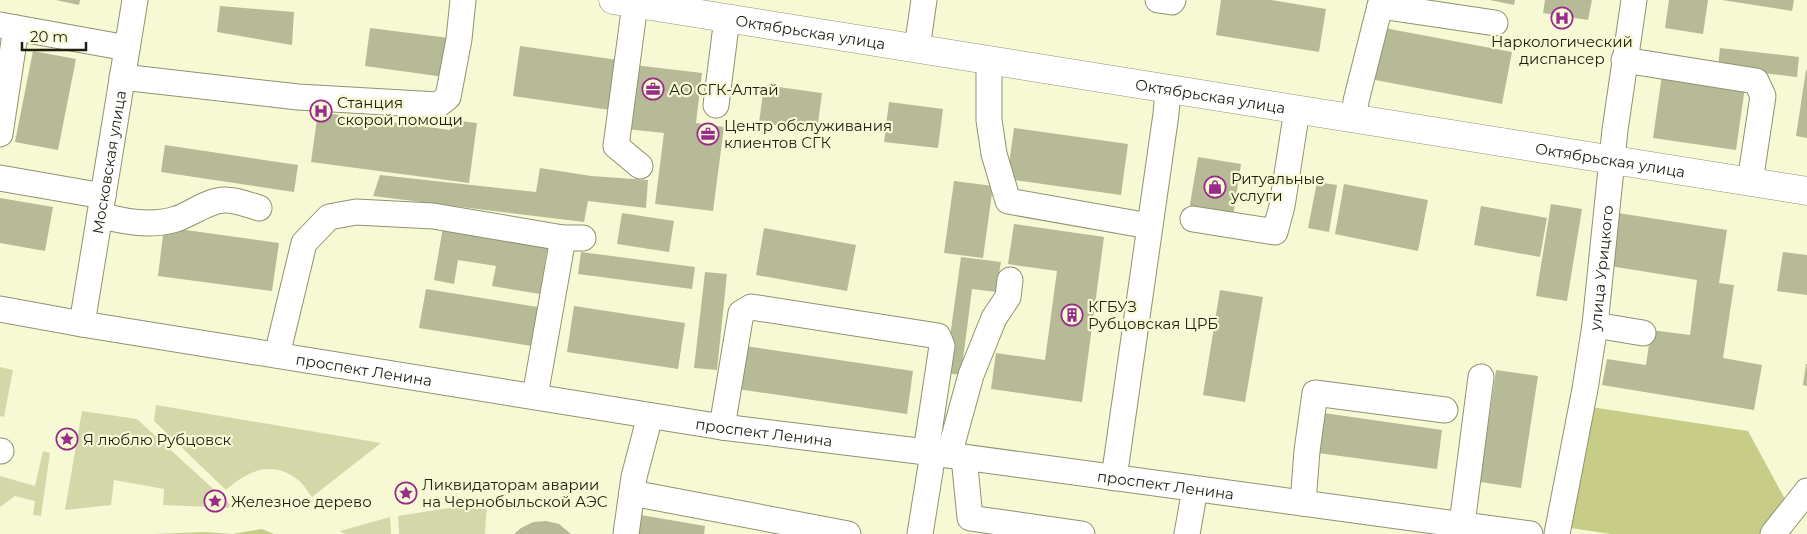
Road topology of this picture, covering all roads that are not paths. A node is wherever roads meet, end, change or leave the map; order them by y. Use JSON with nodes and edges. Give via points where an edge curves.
{"nodes":[{"id":1,"x":135,"y":0,"type":"edge"},
{"id":2,"x":463,"y":0,"type":"edge"},
{"id":3,"x":924,"y":0,"type":"edge"},
{"id":4,"x":1158,"y":0,"type":"edge"},
{"id":5,"x":1173,"y":0,"type":"edge"},
{"id":6,"x":1634,"y":0,"type":"edge"},
{"id":7,"x":624,"y":2,"type":"edge"},
{"id":8,"x":1382,"y":3,"type":"edge"},
{"id":9,"x":727,"y":18,"type":"junction"},
{"id":10,"x":1495,"y":24,"type":"dead end"},
{"id":11,"x":8,"y":27,"type":"edge"},
{"id":12,"x":127,"y":48,"type":"junction"},
{"id":13,"x":917,"y":48,"type":"junction"},
{"id":14,"x":990,"y":60,"type":"junction"},
{"id":15,"x":1624,"y":60,"type":"junction"},
{"id":16,"x":122,"y":77,"type":"junction"},
{"id":17,"x":1168,"y":89,"type":"junction"},
{"id":18,"x":716,"y":106,"type":"dead end"},
{"id":19,"x":1297,"y":110,"type":"junction"},
{"id":20,"x":1354,"y":118,"type":"junction"},
{"id":21,"x":0,"y":134,"type":"edge"},
{"id":22,"x":1612,"y":160,"type":"junction"},
{"id":23,"x":640,"y":166,"type":"dead end"},
{"id":24,"x":0,"y":178,"type":"edge"},
{"id":25,"x":1750,"y":182,"type":"junction"},
{"id":26,"x":1807,"y":191,"type":"edge"},
{"id":27,"x":101,"y":206,"type":"junction"},
{"id":28,"x":259,"y":208,"type":"dead end"},
{"id":29,"x":1193,"y":219,"type":"dead end"},
{"id":30,"x":1149,"y":226,"type":"junction"},
{"id":31,"x":1010,"y":280,"type":"dead end"},
{"id":32,"x":0,"y":309,"type":"edge"},
{"id":33,"x":82,"y":324,"type":"junction"},
{"id":34,"x":1595,"y":325,"type":"junction"},
{"id":35,"x":1643,"y":333,"type":"dead end"},
{"id":36,"x":277,"y":356,"type":"junction"},
{"id":37,"x":1481,"y":376,"type":"dead end"},
{"id":38,"x":535,"y":396,"type":"junction"},
{"id":39,"x":1445,"y":410,"type":"dead end"},
{"id":40,"x":650,"y":416,"type":"junction"},
{"id":41,"x":722,"y":427,"type":"junction"},
{"id":42,"x":943,"y":454,"type":"junction"},
{"id":43,"x":1114,"y":478,"type":"junction"},
{"id":44,"x":1195,"y":489,"type":"junction"},
{"id":45,"x":1807,"y":491,"type":"edge"},
{"id":46,"x":632,"y":493,"type":"junction"},
{"id":47,"x":1303,"y":503,"type":"junction"},
{"id":48,"x":1462,"y":524,"type":"junction"},
{"id":49,"x":626,"y":534,"type":"edge"},
{"id":50,"x":848,"y":534,"type":"edge"},
{"id":51,"x":920,"y":534,"type":"edge"},
{"id":52,"x":1082,"y":534,"type":"edge"},
{"id":53,"x":1187,"y":534,"type":"edge"},
{"id":54,"x":1530,"y":534,"type":"edge"},
{"id":55,"x":1557,"y":534,"type":"edge"},
{"id":56,"x":1773,"y":534,"type":"edge"}],
"edges":[{"from":1,"to":12,"type":"street","name":"Московская улица"},
{"from":2,"to":16,"type":"street","via":[[448,97],[438,105],[298,97]]},
{"from":3,"to":13,"type":"street"},
{"from":4,"to":5,"type":"street"},
{"from":6,"to":15,"type":"street","name":"улица Урицкого"},
{"from":7,"to":9,"type":"main road","name":"Октябрьская улица"},
{"from":7,"to":23,"type":"street","via":[[616,146]]},
{"from":8,"to":10,"type":"street"},
{"from":8,"to":20,"type":"street"},
{"from":9,"to":13,"type":"main road","name":"Октябрьская улица"},
{"from":9,"to":18,"type":"street"},
{"from":11,"to":12,"type":"street"},
{"from":11,"to":21,"type":"street"},
{"from":12,"to":16,"type":"street","name":"Московская улица"},
{"from":13,"to":14,"type":"main road","name":"Октябрьская улица"},
{"from":14,"to":17,"type":"main road","name":"Октябрьская улица"},
{"from":14,"to":30,"type":"street","via":[[988,120],[1008,201]]},
{"from":15,"to":22,"type":"street","name":"улица Урицкого"},
{"from":15,"to":25,"type":"street","via":[[1756,81],[1763,96]]},
{"from":16,"to":27,"type":"street","name":"Московская улица"},
{"from":17,"to":19,"type":"main road","name":"Октябрьская улица"},
{"from":17,"to":30,"type":"street"},
{"from":19,"to":20,"type":"main road","name":"Октябрьская улица"},
{"from":19,"to":29,"type":"street","via":[[1276,232]]},
{"from":20,"to":22,"type":"main road","name":"Октябрьская улица"},
{"from":22,"to":25,"type":"main road","name":"Октябрьская улица"},
{"from":22,"to":34,"type":"street","name":"улица Урицкого"},
{"from":24,"to":27,"type":"street"},
{"from":25,"to":26,"type":"main road","name":"Октябрьская улица"},
{"from":27,"to":28,"type":"street","via":[[122,221],[147,223],[175,220],[224,200]]},
{"from":27,"to":33,"type":"street","name":"Московская улица"},
{"from":30,"to":43,"type":"street"},
{"from":31,"to":42,"type":"street","via":[[1008,297],[994,318]]},
{"from":32,"to":33,"type":"street","name":"проспект Ленина"},
{"from":33,"to":36,"type":"street","name":"проспект Ленина"},
{"from":34,"to":35,"type":"street"},
{"from":34,"to":55,"type":"street","name":"улица Урицкого"},
{"from":36,"to":38,"type":"street","name":"проспект Ленина"},
{"from":36,"to":38,"type":"street","via":[[304,242],[329,217],[356,212],[433,216],[573,238]]},
{"from":37,"to":48,"type":"street"},
{"from":38,"to":40,"type":"street","name":"проспект Ленина"},
{"from":39,"to":47,"type":"street","via":[[1315,393]]},
{"from":40,"to":41,"type":"street","name":"проспект Ленина"},
{"from":40,"to":46,"type":"street"},
{"from":41,"to":42,"type":"street","name":"проспект Ленина"},
{"from":41,"to":42,"type":"street","via":[[741,313],[751,307],[938,336],[942,346]]},
{"from":42,"to":43,"type":"street","name":"проспект Ленина"},
{"from":42,"to":51,"type":"street"},
{"from":42,"to":52,"type":"street","via":[[970,524]]},
{"from":43,"to":44,"type":"street","name":"проспект Ленина"},
{"from":44,"to":47,"type":"street","name":"проспект Ленина"},
{"from":44,"to":53,"type":"street"},
{"from":45,"to":56,"type":"street"},
{"from":46,"to":49,"type":"street"},
{"from":46,"to":50,"type":"street"},
{"from":47,"to":48,"type":"street","name":"проспект Ленина"},
{"from":48,"to":54,"type":"street","name":"проспект Ленина"}]}
